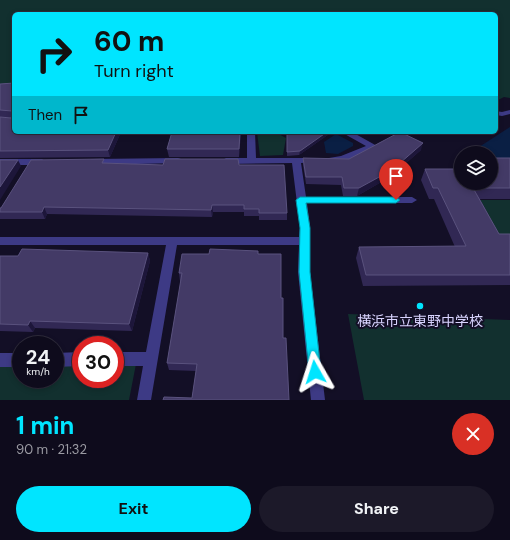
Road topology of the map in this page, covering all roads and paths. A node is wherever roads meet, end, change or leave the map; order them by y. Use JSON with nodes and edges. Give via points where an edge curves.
{"nodes":[{"id":1,"x":510,"y":112,"type":"edge"},
{"id":2,"x":498,"y":113,"type":"edge"},
{"id":3,"x":251,"y":134,"type":"edge"},
{"id":4,"x":349,"y":134,"type":"edge"},
{"id":5,"x":188,"y":161,"type":"edge"},
{"id":6,"x":220,"y":161,"type":"edge"},
{"id":7,"x":252,"y":161,"type":"junction"},
{"id":8,"x":296,"y":161,"type":"junction"},
{"id":9,"x":0,"y":162,"type":"edge"},
{"id":10,"x":30,"y":162,"type":"junction"},
{"id":11,"x":54,"y":162,"type":"edge"},
{"id":12,"x":86,"y":162,"type":"edge"},
{"id":13,"x":23,"y":174,"type":"edge"},
{"id":14,"x":300,"y":200,"type":"junction"},
{"id":15,"x":412,"y":200,"type":"dead end"},
{"id":16,"x":0,"y":241,"type":"edge"},
{"id":17,"x":172,"y":241,"type":"junction"},
{"id":18,"x":305,"y":241,"type":"junction"},
{"id":19,"x":124,"y":359,"type":"edge"},
{"id":20,"x":151,"y":359,"type":"junction"},
{"id":21,"x":0,"y":360,"type":"edge"},
{"id":22,"x":12,"y":360,"type":"edge"},
{"id":23,"x":144,"y":400,"type":"edge"},
{"id":24,"x":318,"y":400,"type":"edge"}],
"edges":[{"from":1,"to":2,"type":"street"},
{"from":3,"to":7,"type":"street"},
{"from":4,"to":8,"type":"street","via":[[373,146],[343,159]]},
{"from":5,"to":12,"type":"street"},
{"from":6,"to":7,"type":"street"},
{"from":7,"to":8,"type":"street"},
{"from":8,"to":14,"type":"street"},
{"from":9,"to":10,"type":"street"},
{"from":10,"to":11,"type":"street"},
{"from":10,"to":13,"type":"street"},
{"from":14,"to":15,"type":"street"},
{"from":14,"to":18,"type":"street"},
{"from":16,"to":17,"type":"street"},
{"from":17,"to":18,"type":"street"},
{"from":17,"to":20,"type":"street"},
{"from":18,"to":24,"type":"street","via":[[304,272]]},
{"from":19,"to":20,"type":"street"},
{"from":20,"to":23,"type":"street"},
{"from":21,"to":22,"type":"street"}]}
